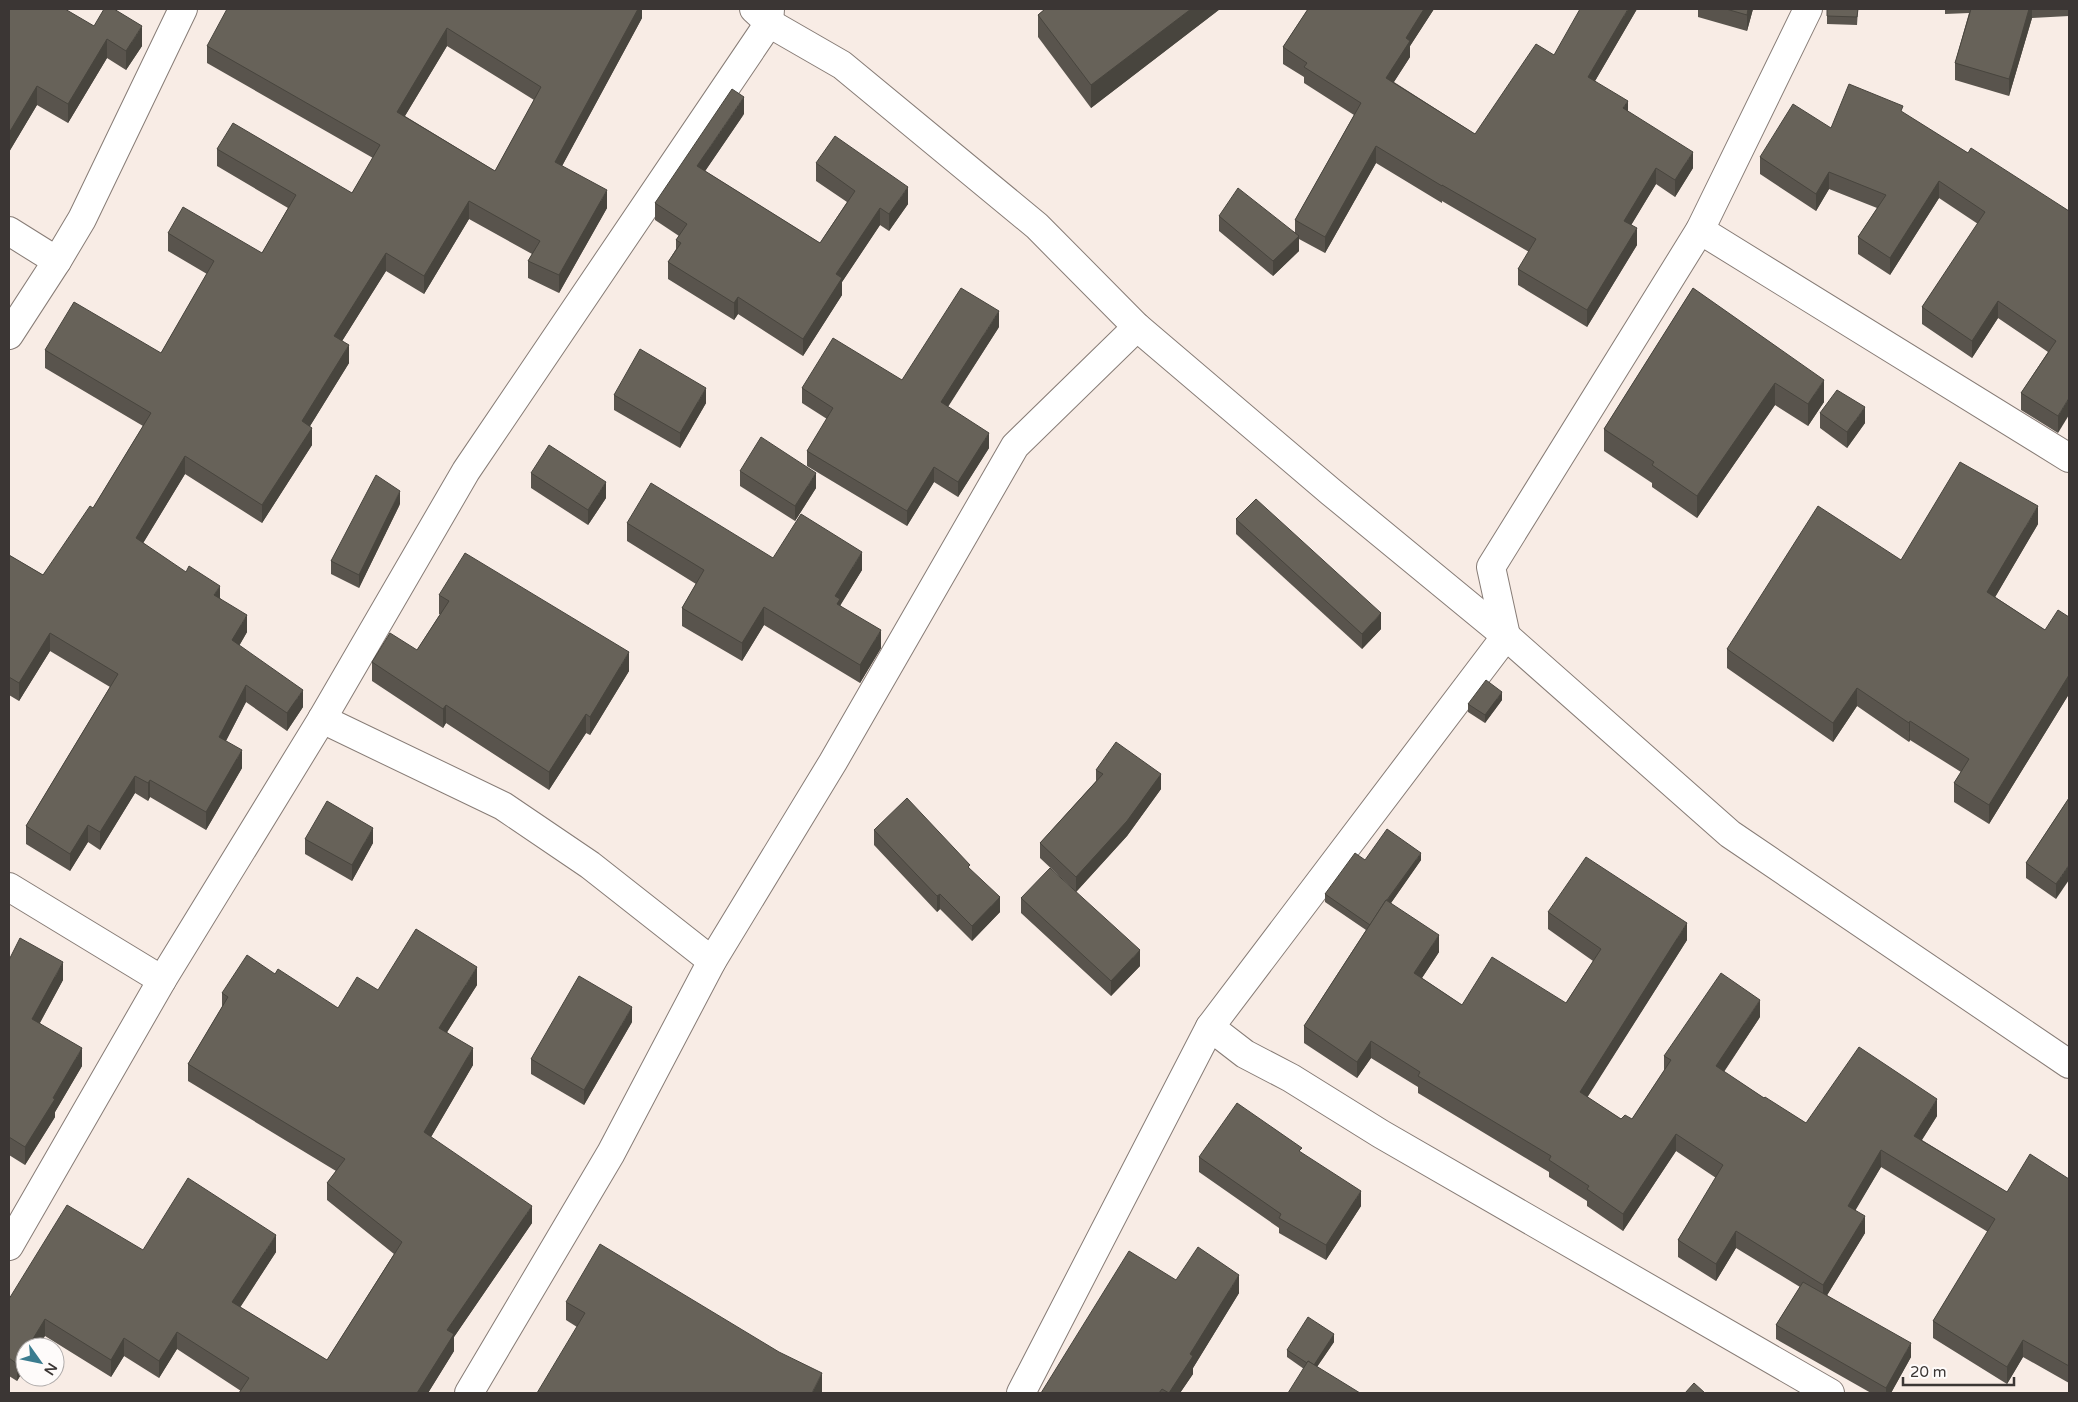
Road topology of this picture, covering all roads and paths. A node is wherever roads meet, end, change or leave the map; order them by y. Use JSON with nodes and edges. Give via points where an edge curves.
{"nodes":[{"id":1,"x":183,"y":9,"type":"edge"},
{"id":2,"x":1808,"y":9,"type":"edge"},
{"id":3,"x":765,"y":14,"type":"edge"},
{"id":4,"x":1700,"y":230,"type":"junction"},
{"id":5,"x":9,"y":232,"type":"edge"},
{"id":6,"x":57,"y":261,"type":"junction"},
{"id":7,"x":1137,"y":327,"type":"junction"},
{"id":8,"x":9,"y":335,"type":"edge"},
{"id":9,"x":2069,"y":458,"type":"edge"},
{"id":10,"x":1506,"y":636,"type":"junction"},
{"id":11,"x":322,"y":719,"type":"junction"},
{"id":12,"x":9,"y":887,"type":"edge"},
{"id":13,"x":712,"y":961,"type":"junction"},
{"id":14,"x":162,"y":980,"type":"junction"},
{"id":15,"x":1210,"y":1027,"type":"junction"},
{"id":16,"x":2069,"y":1064,"type":"edge"},
{"id":17,"x":9,"y":1246,"type":"edge"},
{"id":18,"x":469,"y":1393,"type":"edge"},
{"id":19,"x":1021,"y":1393,"type":"edge"},
{"id":20,"x":1830,"y":1393,"type":"edge"}],
"edges":[{"from":1,"to":6,"type":"street","via":[[82,219]]},
{"from":2,"to":4,"type":"street"},
{"from":3,"to":7,"type":"street","via":[[842,65],[1037,226]]},
{"from":3,"to":11,"type":"street","via":[[466,471]]},
{"from":4,"to":9,"type":"street"},
{"from":4,"to":10,"type":"street","via":[[1492,567]]},
{"from":5,"to":6,"type":"street"},
{"from":6,"to":8,"type":"street"},
{"from":7,"to":10,"type":"street"},
{"from":7,"to":13,"type":"street","via":[[1016,446],[833,762]]},
{"from":10,"to":15,"type":"street"},
{"from":10,"to":16,"type":"street","via":[[1730,834]]},
{"from":11,"to":13,"type":"street","via":[[503,806],[590,865]]},
{"from":11,"to":14,"type":"street"},
{"from":12,"to":14,"type":"street"},
{"from":13,"to":18,"type":"street","via":[[611,1153]]},
{"from":14,"to":17,"type":"street"},
{"from":15,"to":19,"type":"street"},
{"from":15,"to":20,"type":"street","via":[[1245,1054]]}]}
